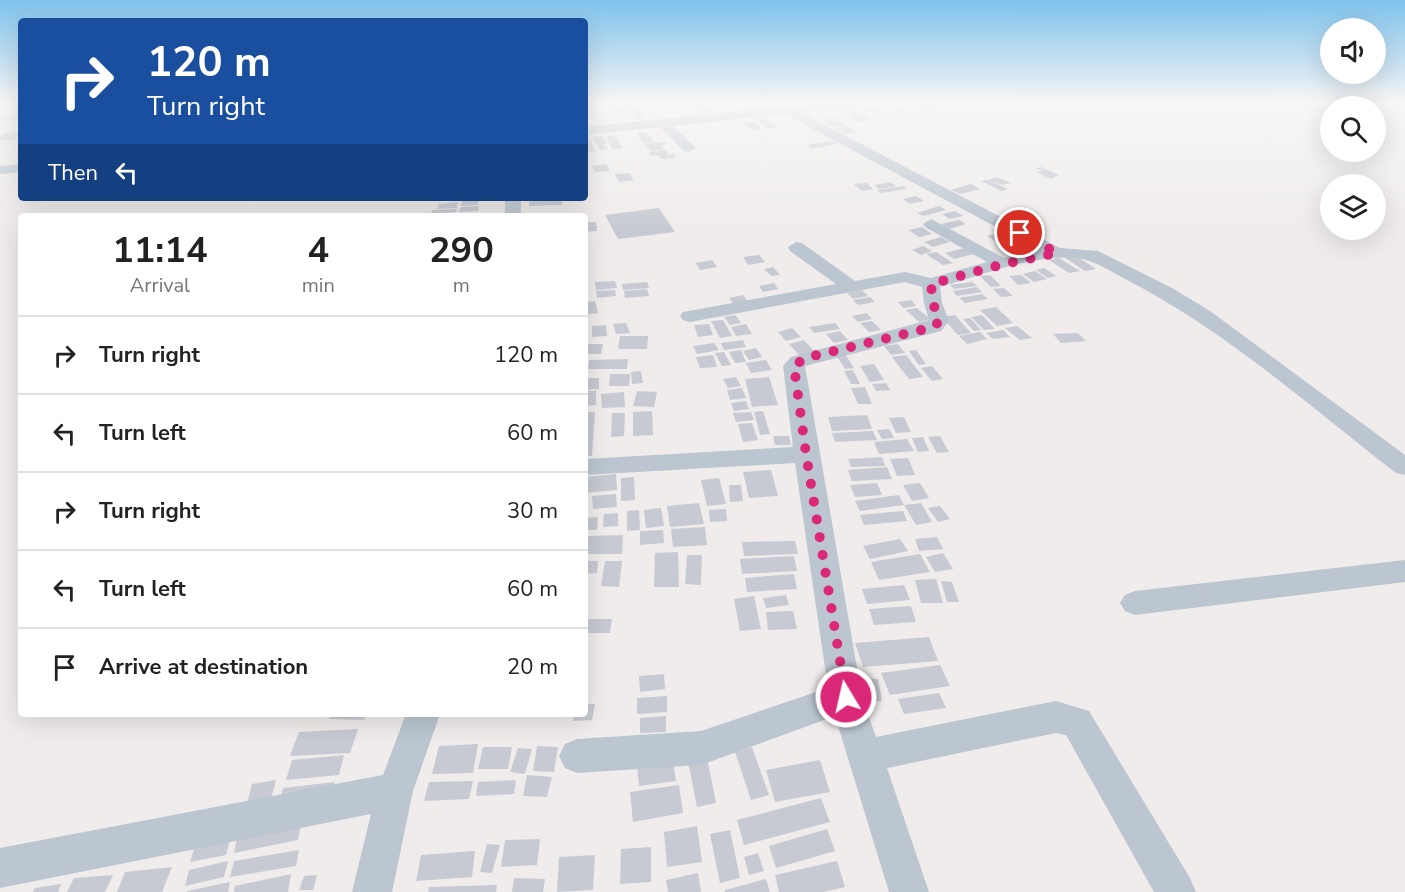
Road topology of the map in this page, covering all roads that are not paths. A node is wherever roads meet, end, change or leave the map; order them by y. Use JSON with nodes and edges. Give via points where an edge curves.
{"nodes":[{"id":1,"x":685,"y":145,"type":"edge"},
{"id":2,"x":852,"y":145,"type":"edge"},
{"id":3,"x":689,"y":148,"type":"dead end"},
{"id":4,"x":18,"y":168,"type":"edge"},
{"id":5,"x":0,"y":170,"type":"edge"},
{"id":6,"x":931,"y":224,"type":"dead end"},
{"id":7,"x":796,"y":247,"type":"dead end"},
{"id":8,"x":1057,"y":253,"type":"junction"},
{"id":9,"x":1004,"y":264,"type":"junction"},
{"id":10,"x":931,"y":284,"type":"junction"},
{"id":11,"x":851,"y":286,"type":"junction"},
{"id":12,"x":690,"y":316,"type":"dead end"},
{"id":13,"x":806,"y":454,"type":"junction"},
{"id":14,"x":588,"y":466,"type":"edge"},
{"id":15,"x":1405,"y":467,"type":"edge"},
{"id":16,"x":1405,"y":571,"type":"edge"},
{"id":17,"x":1134,"y":603,"type":"dead end"},
{"id":18,"x":846,"y":697,"type":"junction"},
{"id":19,"x":422,"y":717,"type":"edge"},
{"id":20,"x":577,"y":756,"type":"dead end"},
{"id":21,"x":864,"y":756,"type":"junction"},
{"id":22,"x":395,"y":791,"type":"junction"},
{"id":23,"x":0,"y":868,"type":"edge"},
{"id":24,"x":372,"y":892,"type":"edge"},
{"id":25,"x":909,"y":892,"type":"edge"},
{"id":26,"x":1176,"y":892,"type":"edge"}],
"edges":[{"from":1,"to":3,"type":"street"},
{"from":2,"to":8,"type":"street"},
{"from":4,"to":5,"type":"street"},
{"from":6,"to":9,"type":"street"},
{"from":7,"to":11,"type":"street"},
{"from":8,"to":9,"type":"street"},
{"from":8,"to":15,"type":"street","via":[[1092,255],[1203,315]]},
{"from":9,"to":10,"type":"street"},
{"from":10,"to":11,"type":"street","via":[[904,277]]},
{"from":10,"to":13,"type":"street","via":[[939,321],[934,327],[805,358],[794,366]]},
{"from":11,"to":12,"type":"street"},
{"from":13,"to":14,"type":"street"},
{"from":13,"to":18,"type":"street"},
{"from":16,"to":17,"type":"street"},
{"from":18,"to":20,"type":"street","via":[[701,748]]},
{"from":18,"to":21,"type":"street"},
{"from":19,"to":22,"type":"street"},
{"from":21,"to":25,"type":"street"},
{"from":21,"to":26,"type":"street","via":[[1056,717],[1077,723]]},
{"from":22,"to":23,"type":"street"},
{"from":22,"to":24,"type":"street"}]}
